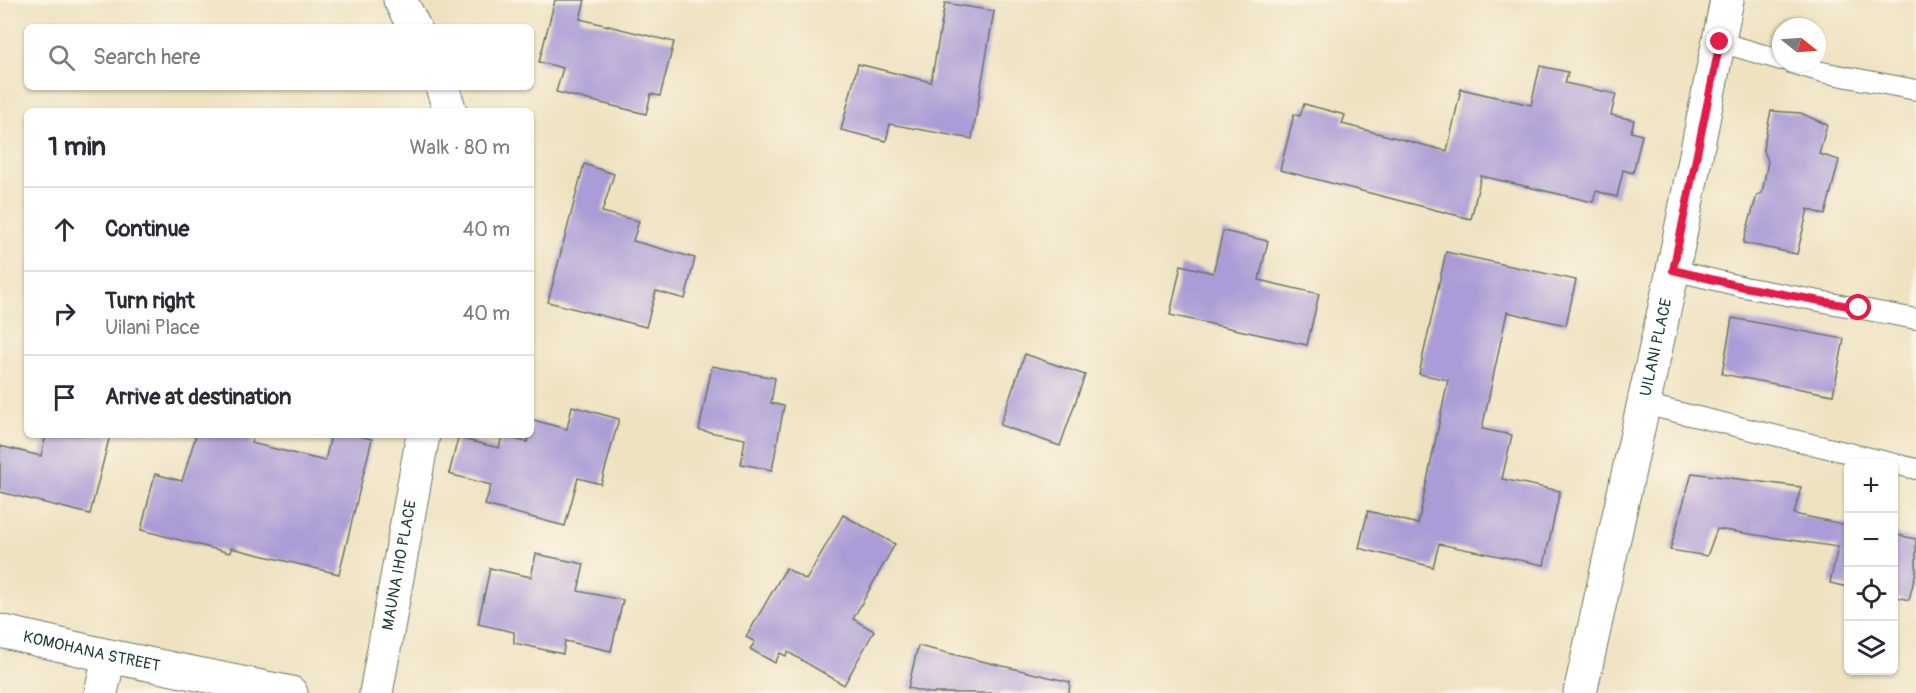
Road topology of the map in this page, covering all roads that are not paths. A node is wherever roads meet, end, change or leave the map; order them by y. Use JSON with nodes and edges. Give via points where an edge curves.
{"nodes":[{"id":1,"x":400,"y":0,"type":"edge"},
{"id":2,"x":1727,"y":0,"type":"edge"},
{"id":3,"x":412,"y":24,"type":"edge"},
{"id":4,"x":1720,"y":42,"type":"junction"},
{"id":5,"x":1772,"y":57,"type":"edge"},
{"id":6,"x":1822,"y":72,"type":"edge"},
{"id":7,"x":443,"y":90,"type":"edge"},
{"id":8,"x":1916,"y":90,"type":"edge"},
{"id":9,"x":449,"y":108,"type":"edge"},
{"id":10,"x":1673,"y":270,"type":"junction"},
{"id":11,"x":1916,"y":319,"type":"edge"},
{"id":12,"x":1643,"y":404,"type":"junction"},
{"id":13,"x":422,"y":438,"type":"edge"},
{"id":14,"x":1916,"y":469,"type":"edge"},
{"id":15,"x":0,"y":631,"type":"edge"},
{"id":16,"x":110,"y":656,"type":"junction"},
{"id":17,"x":101,"y":693,"type":"edge"},
{"id":18,"x":291,"y":693,"type":"edge"},
{"id":19,"x":376,"y":693,"type":"edge"},
{"id":20,"x":1580,"y":693,"type":"edge"}],
"edges":[{"from":1,"to":3,"type":"street"},
{"from":2,"to":4,"type":"street","name":"UILANI PLACE"},
{"from":4,"to":5,"type":"lane"},
{"from":4,"to":10,"type":"street","name":"UILANI PLACE"},
{"from":6,"to":8,"type":"lane"},
{"from":7,"to":9,"type":"street"},
{"from":10,"to":11,"type":"lane"},
{"from":10,"to":12,"type":"street","name":"UILANI PLACE"},
{"from":12,"to":14,"type":"lane"},
{"from":12,"to":20,"type":"street","name":"UILANI PLACE"},
{"from":13,"to":19,"type":"street","name":"MAUNA IHO PLACE"},
{"from":15,"to":16,"type":"street","name":"KOMOHANA STREET"},
{"from":16,"to":17,"type":"street"},
{"from":16,"to":18,"type":"street","name":"KOMOHANA STREET"}]}
